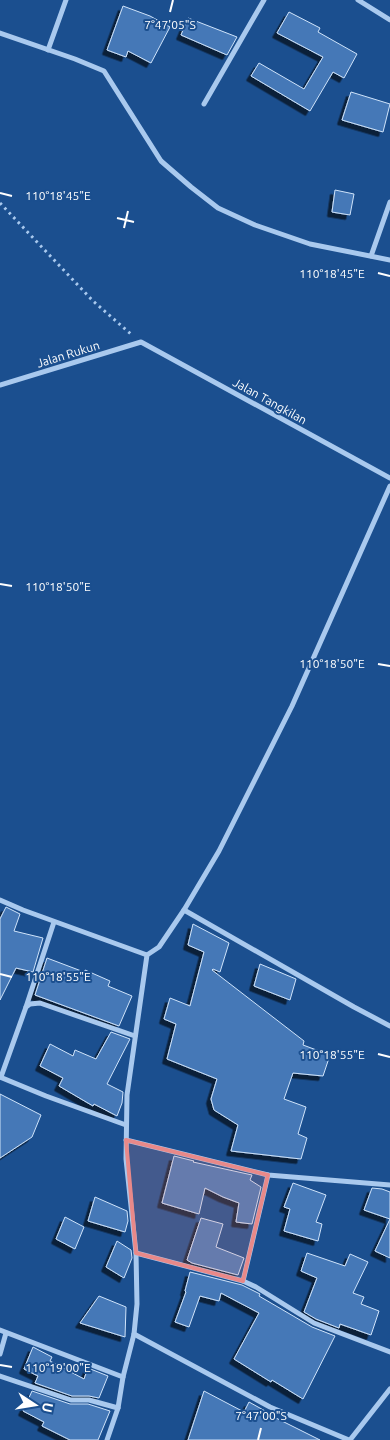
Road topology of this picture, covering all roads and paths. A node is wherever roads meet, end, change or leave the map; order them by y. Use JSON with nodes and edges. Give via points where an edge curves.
{"nodes":[{"id":1,"x":66,"y":0,"type":"edge"},
{"id":2,"x":264,"y":0,"type":"edge"},
{"id":3,"x":358,"y":0,"type":"edge"},
{"id":4,"x":390,"y":20,"type":"edge"},
{"id":5,"x":0,"y":33,"type":"edge"},
{"id":6,"x":48,"y":50,"type":"junction"},
{"id":7,"x":204,"y":104,"type":"dead end"},
{"id":8,"x":390,"y":202,"type":"edge"},
{"id":9,"x":0,"y":203,"type":"edge"},
{"id":10,"x":371,"y":256,"type":"junction"},
{"id":11,"x":390,"y":260,"type":"edge"},
{"id":12,"x":141,"y":342,"type":"junction"},
{"id":13,"x":0,"y":384,"type":"edge"},
{"id":14,"x":390,"y":478,"type":"edge"},
{"id":15,"x":390,"y":486,"type":"edge"},
{"id":16,"x":0,"y":900,"type":"edge"},
{"id":17,"x":184,"y":910,"type":"junction"},
{"id":18,"x":54,"y":922,"type":"junction"},
{"id":19,"x":147,"y":955,"type":"junction"},
{"id":20,"x":26,"y":1007,"type":"junction"},
{"id":21,"x":390,"y":1026,"type":"edge"},
{"id":22,"x":135,"y":1036,"type":"junction"},
{"id":23,"x":1,"y":1077,"type":"edge"},
{"id":24,"x":126,"y":1125,"type":"junction"},
{"id":25,"x":126,"y":1140,"type":"junction"},
{"id":26,"x":268,"y":1175,"type":"junction"},
{"id":27,"x":390,"y":1185,"type":"edge"},
{"id":28,"x":136,"y":1253,"type":"junction"},
{"id":29,"x":243,"y":1281,"type":"junction"},
{"id":30,"x":0,"y":1330,"type":"edge"},
{"id":31,"x":6,"y":1333,"type":"junction"},
{"id":32,"x":134,"y":1334,"type":"junction"},
{"id":33,"x":390,"y":1352,"type":"edge"},
{"id":34,"x":0,"y":1354,"type":"edge"},
{"id":35,"x":0,"y":1376,"type":"edge"},
{"id":36,"x":123,"y":1377,"type":"junction"},
{"id":37,"x":390,"y":1389,"type":"edge"},
{"id":38,"x":118,"y":1408,"type":"junction"},
{"id":39,"x":107,"y":1440,"type":"edge"},
{"id":40,"x":349,"y":1440,"type":"edge"}],
"edges":[{"from":1,"to":6,"type":"street"},
{"from":2,"to":7,"type":"street"},
{"from":3,"to":4,"type":"street"},
{"from":5,"to":6,"type":"street"},
{"from":6,"to":10,"type":"street","via":[[104,71],[161,161],[218,208],[310,244]]},
{"from":8,"to":10,"type":"street"},
{"from":9,"to":12,"type":"path","via":[[94,301]]},
{"from":10,"to":11,"type":"street"},
{"from":12,"to":13,"type":"street","name":"Jalan Rukun"},
{"from":12,"to":14,"type":"street","name":"Jalan Tangkilan"},
{"from":15,"to":17,"type":"street","via":[[292,706],[219,852]]},
{"from":16,"to":18,"type":"street"},
{"from":17,"to":19,"type":"street","via":[[159,947]]},
{"from":17,"to":21,"type":"street"},
{"from":18,"to":19,"type":"street"},
{"from":18,"to":20,"type":"street"},
{"from":19,"to":22,"type":"street"},
{"from":20,"to":22,"type":"street","via":[[40,1004]]},
{"from":20,"to":23,"type":"street"},
{"from":22,"to":24,"type":"street"},
{"from":23,"to":24,"type":"street"},
{"from":24,"to":25,"type":"street"},
{"from":25,"to":26,"type":"street"},
{"from":25,"to":28,"type":"street"},
{"from":26,"to":27,"type":"street"},
{"from":26,"to":29,"type":"street"},
{"from":28,"to":29,"type":"street"},
{"from":28,"to":32,"type":"street"},
{"from":29,"to":33,"type":"street","via":[[314,1323]]},
{"from":30,"to":31,"type":"street"},
{"from":31,"to":34,"type":"street"},
{"from":31,"to":36,"type":"street"},
{"from":32,"to":36,"type":"street"},
{"from":32,"to":40,"type":"street","via":[[270,1407]]},
{"from":35,"to":38,"type":"street","via":[[71,1400],[89,1400]]},
{"from":36,"to":38,"type":"street"},
{"from":37,"to":40,"type":"street"},
{"from":38,"to":39,"type":"street"}]}
